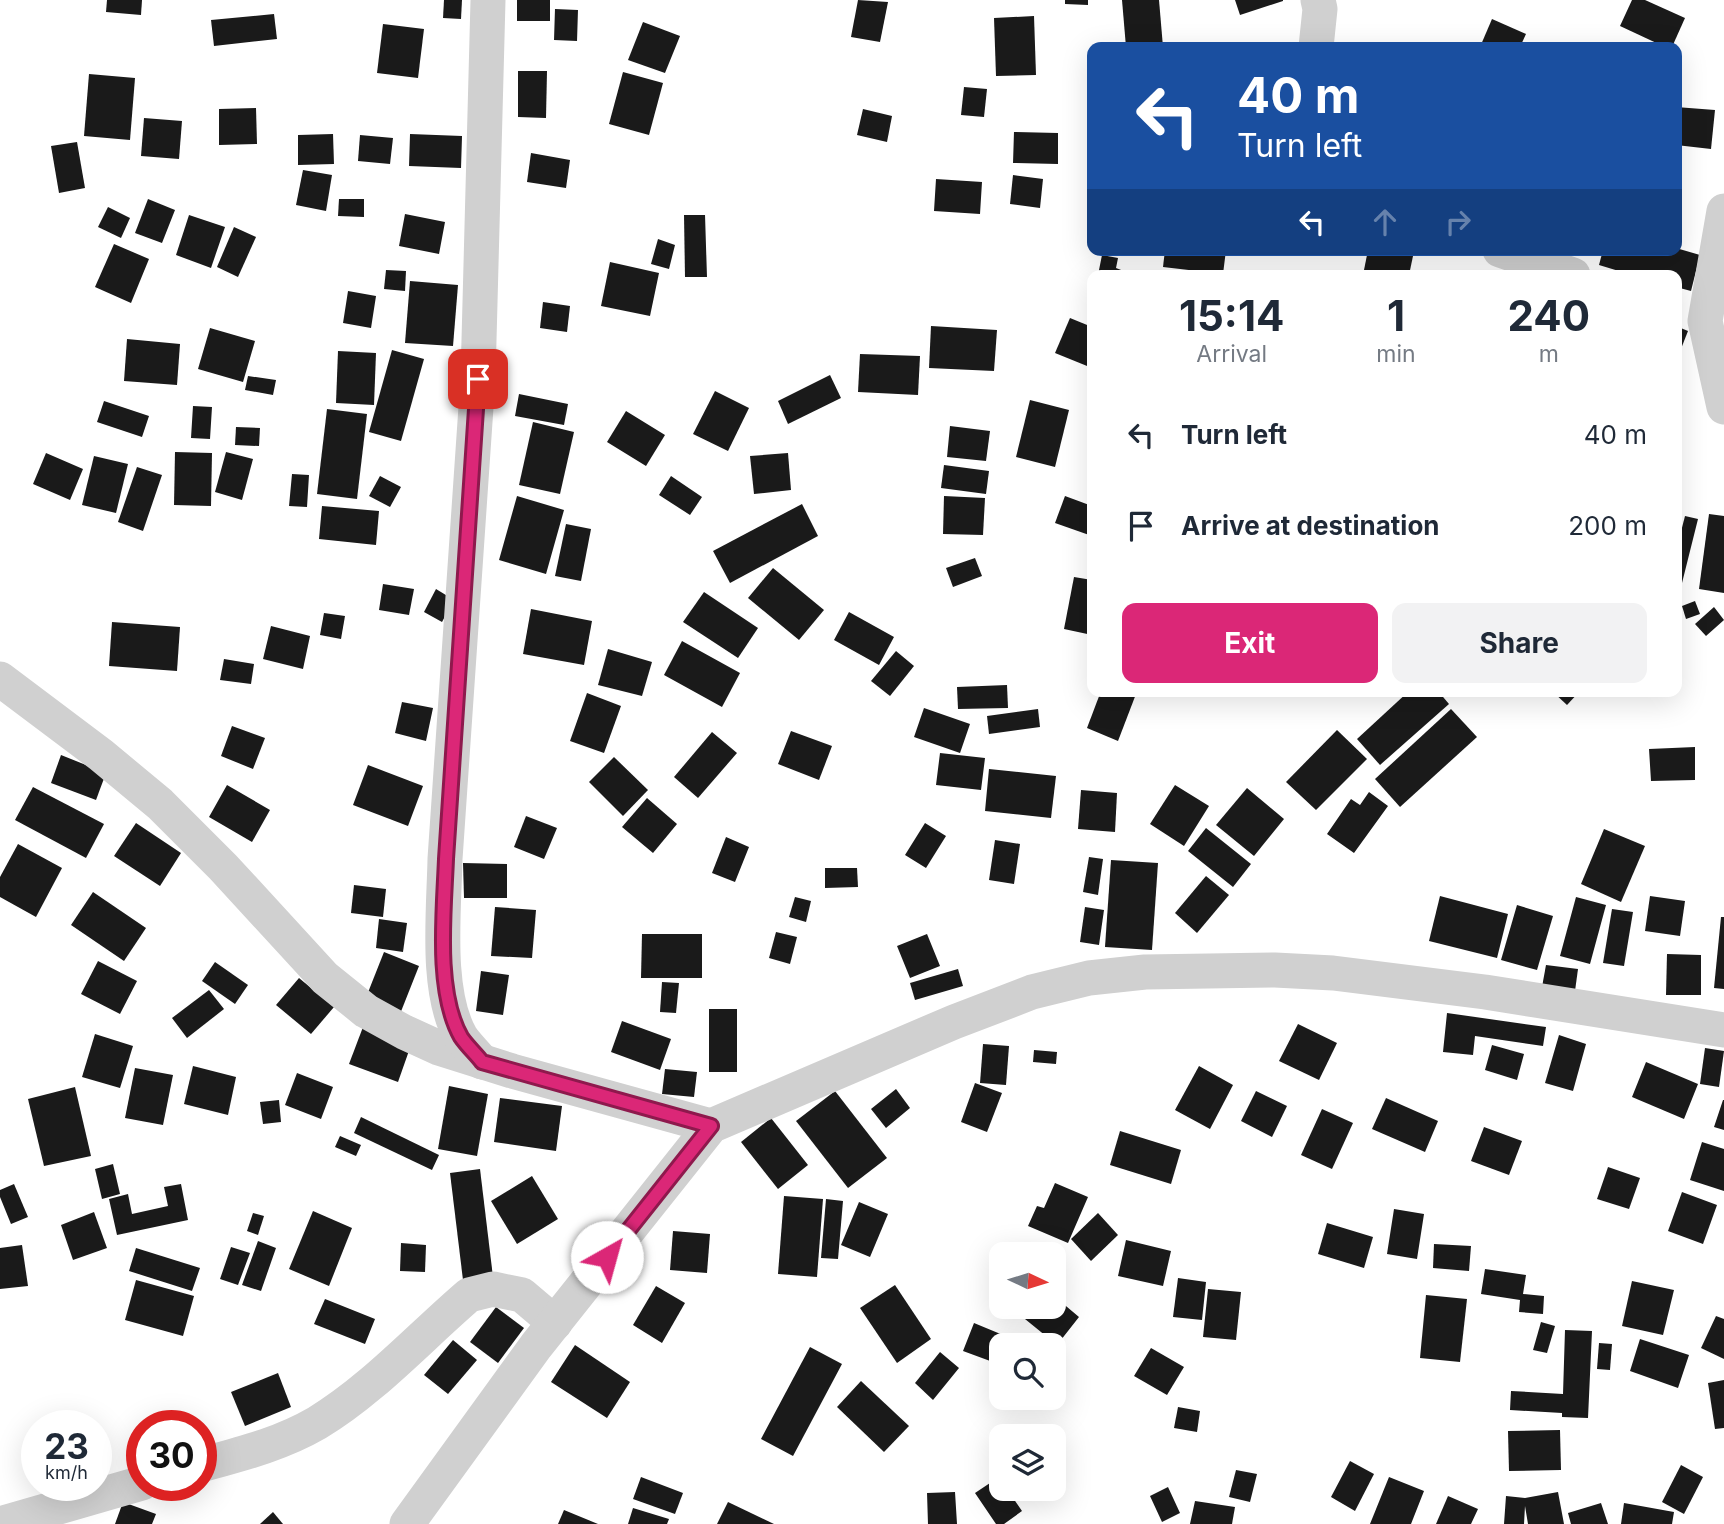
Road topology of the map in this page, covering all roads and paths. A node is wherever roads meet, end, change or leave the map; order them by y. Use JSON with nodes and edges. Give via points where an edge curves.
{"nodes":[{"id":1,"x":488,"y":0,"type":"edge"},
{"id":2,"x":1318,"y":0,"type":"edge"},
{"id":3,"x":1317,"y":42,"type":"edge"},
{"id":4,"x":1724,"y":211,"type":"edge"},
{"id":5,"x":1518,"y":256,"type":"edge"},
{"id":6,"x":1558,"y":270,"type":"edge"},
{"id":7,"x":1691,"y":315,"type":"edge"},
{"id":8,"x":1724,"y":407,"type":"edge"},
{"id":9,"x":0,"y":679,"type":"edge"},
{"id":10,"x":1724,"y":1030,"type":"edge"},
{"id":11,"x":482,"y":1062,"type":"junction"},
{"id":12,"x":711,"y":1126,"type":"junction"},
{"id":13,"x":555,"y":1323,"type":"junction"},
{"id":14,"x":217,"y":1460,"type":"edge"},
{"id":15,"x":126,"y":1488,"type":"edge"},
{"id":16,"x":0,"y":1524,"type":"edge"},
{"id":17,"x":407,"y":1524,"type":"edge"}],
"edges":[{"from":1,"to":11,"type":"street","via":[[478,379],[443,940],[452,1012],[462,1038]]},
{"from":2,"to":3,"type":"street"},
{"from":4,"to":7,"type":"street"},
{"from":5,"to":6,"type":"street"},
{"from":7,"to":8,"type":"street"},
{"from":9,"to":11,"type":"street","via":[[160,804],[325,978],[366,1011],[439,1048]]},
{"from":10,"to":12,"type":"street","via":[[1334,973],[1145,972],[1089,978],[1032,992]]},
{"from":11,"to":12,"type":"street"},
{"from":12,"to":13,"type":"street"},
{"from":13,"to":14,"type":"street","via":[[522,1295],[492,1289],[469,1295],[358,1395],[316,1423],[276,1443]]},
{"from":13,"to":17,"type":"street"},
{"from":15,"to":16,"type":"street"}]}
